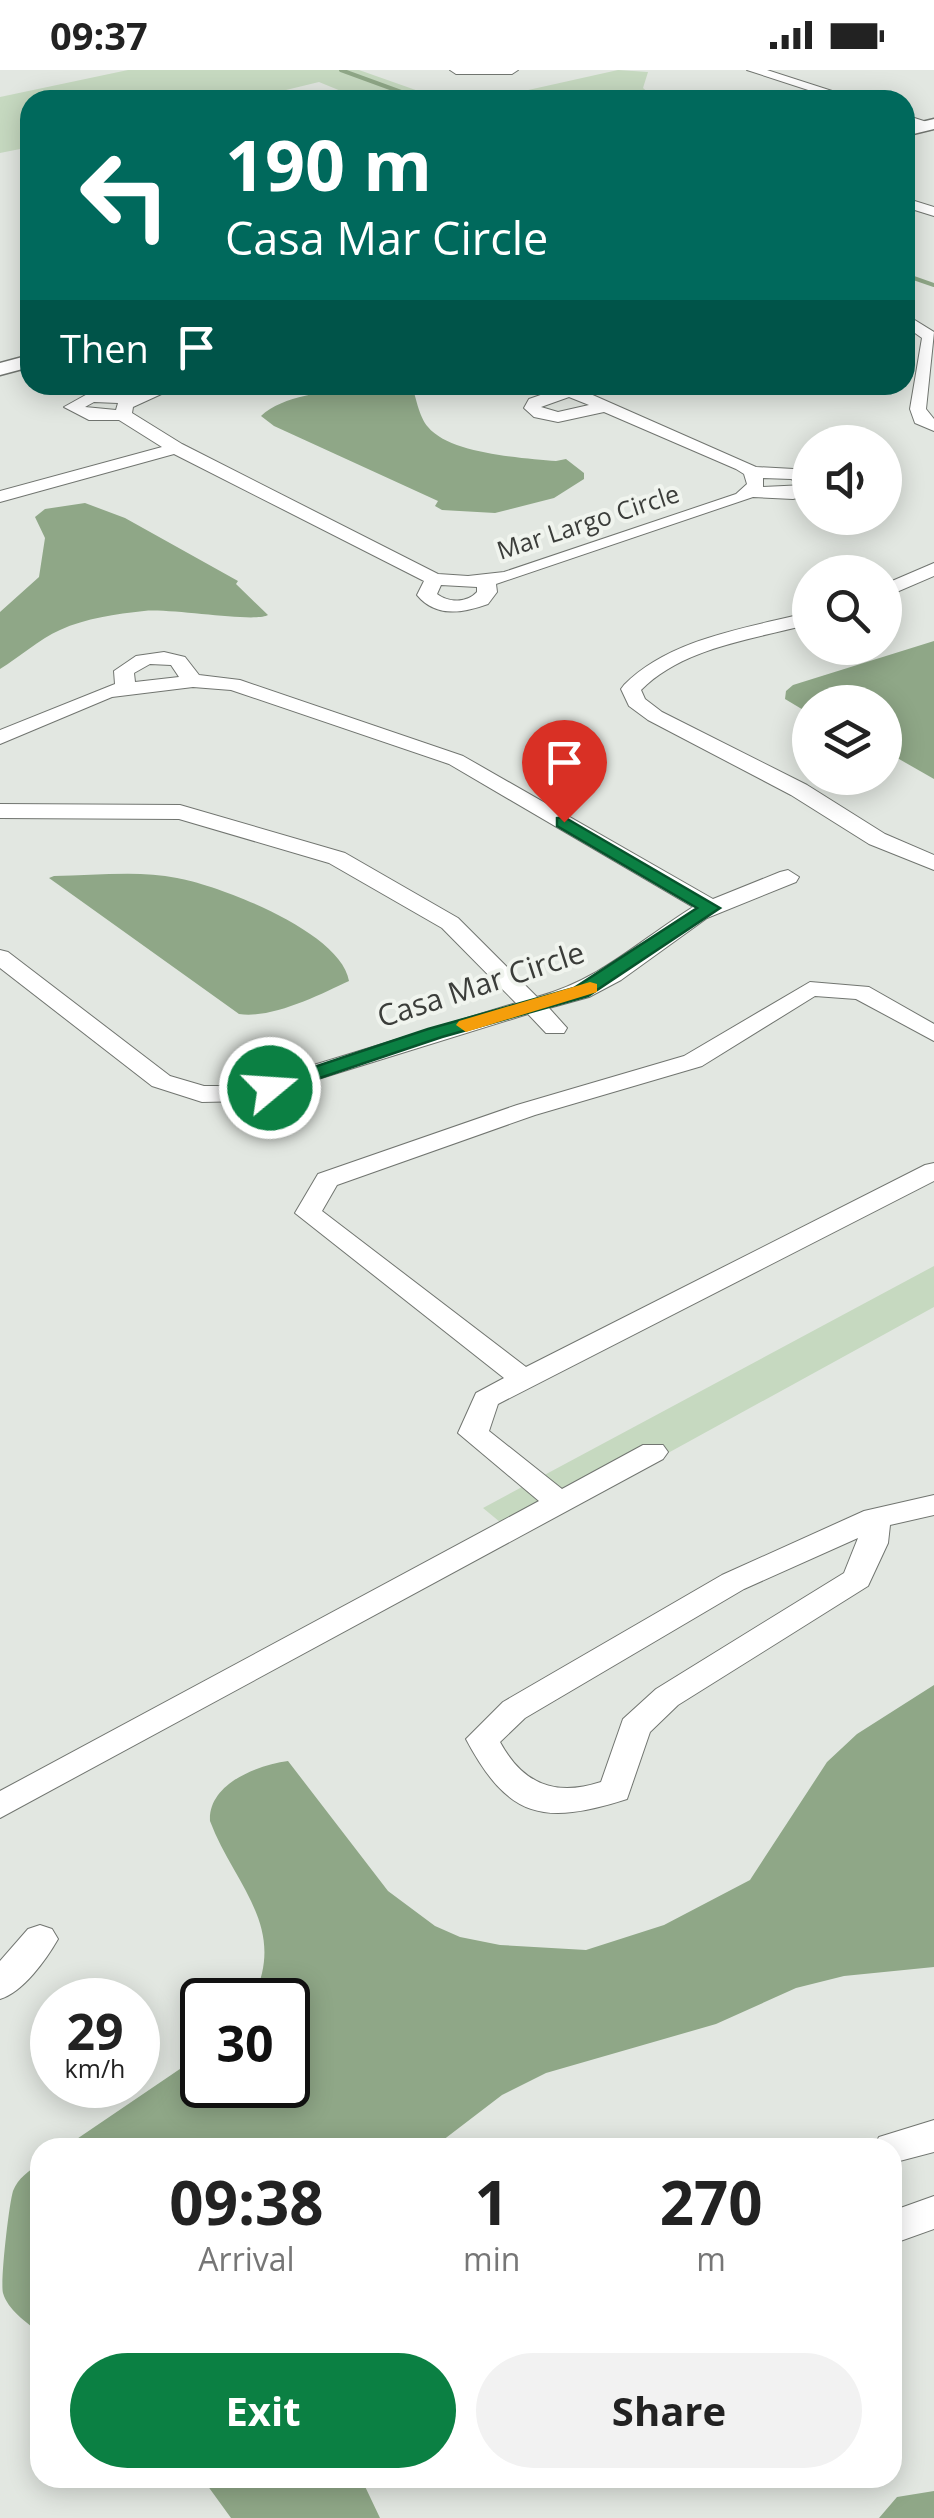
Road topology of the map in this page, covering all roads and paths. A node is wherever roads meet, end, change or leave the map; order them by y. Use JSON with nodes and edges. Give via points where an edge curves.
{"nodes":[{"id":1,"x":456,"y":70,"type":"edge"},
{"id":2,"x":512,"y":70,"type":"edge"},
{"id":3,"x":761,"y":71,"type":"edge"},
{"id":4,"x":821,"y":90,"type":"edge"},
{"id":5,"x":915,"y":326,"type":"edge"},
{"id":6,"x":930,"y":370,"type":"edge"},
{"id":7,"x":142,"y":395,"type":"edge"},
{"id":8,"x":548,"y":395,"type":"edge"},
{"id":9,"x":578,"y":395,"type":"edge"},
{"id":10,"x":133,"y":398,"type":"junction"},
{"id":11,"x":604,"y":406,"type":"junction"},
{"id":12,"x":123,"y":415,"type":"junction"},
{"id":13,"x":934,"y":426,"type":"edge"},
{"id":14,"x":176,"y":448,"type":"junction"},
{"id":15,"x":792,"y":474,"type":"edge"},
{"id":16,"x":752,"y":482,"type":"junction"},
{"id":17,"x":0,"y":484,"type":"edge"},
{"id":18,"x":792,"y":494,"type":"edge"},
{"id":19,"x":10,"y":495,"type":"edge"},
{"id":20,"x":934,"y":570,"type":"edge"},
{"id":21,"x":902,"y":584,"type":"edge"},
{"id":22,"x":792,"y":624,"type":"edge"},
{"id":23,"x":0,"y":738,"type":"edge"},
{"id":24,"x":0,"y":811,"type":"edge"},
{"id":25,"x":934,"y":863,"type":"edge"},
{"id":26,"x":788,"y":876,"type":"dead end"},
{"id":27,"x":710,"y":908,"type":"junction"},
{"id":28,"x":0,"y":957,"type":"edge"},
{"id":29,"x":534,"y":1007,"type":"junction"},
{"id":30,"x":555,"y":1028,"type":"dead end"},
{"id":31,"x":934,"y":1034,"type":"edge"},
{"id":32,"x":934,"y":1170,"type":"edge"},
{"id":33,"x":525,"y":1380,"type":"junction"},
{"id":34,"x":653,"y":1452,"type":"dead end"},
{"id":35,"x":560,"y":1502,"type":"junction"},
{"id":36,"x":934,"y":1505,"type":"edge"},
{"id":37,"x":875,"y":1518,"type":"junction"},
{"id":38,"x":83,"y":1761,"type":"junction"},
{"id":39,"x":0,"y":1790,"type":"edge"},
{"id":40,"x":0,"y":1806,"type":"edge"},
{"id":41,"x":40,"y":1939,"type":"dead end"},
{"id":42,"x":0,"y":1986,"type":"edge"},
{"id":43,"x":934,"y":2136,"type":"edge"},
{"id":44,"x":902,"y":2145,"type":"edge"},
{"id":45,"x":934,"y":2212,"type":"edge"},
{"id":46,"x":902,"y":2224,"type":"edge"}],
"edges":[{"from":1,"to":2,"type":"street"},
{"from":3,"to":4,"type":"street"},
{"from":5,"to":6,"type":"street","via":[[930,336]]},
{"from":6,"to":13,"type":"street","via":[[918,409],[920,419]]},
{"from":7,"to":10,"type":"street"},
{"from":8,"to":11,"type":"street","via":[[532,408],[562,417]]},
{"from":9,"to":11,"type":"street","name":"Mar Largo Circle"},
{"from":10,"to":12,"type":"street"},
{"from":10,"to":12,"type":"street","via":[[91,397],[72,407],[89,415]]},
{"from":11,"to":16,"type":"street","name":"Mar Largo Circle"},
{"from":12,"to":14,"type":"street"},
{"from":14,"to":16,"type":"street","name":"Mar Largo Circle","via":[[434,579],[427,595],[449,606],[482,600],[486,581]]},
{"from":14,"to":19,"type":"street"},
{"from":15,"to":16,"type":"street"},
{"from":16,"to":18,"type":"street"},
{"from":17,"to":19,"type":"street"},
{"from":20,"to":21,"type":"street"},
{"from":22,"to":25,"type":"street","via":[[641,674],[631,688],[636,702],[877,838]]},
{"from":23,"to":27,"type":"street","via":[[125,687],[193,681],[252,688],[456,760]]},
{"from":24,"to":29,"type":"street","via":[[180,812],[337,858],[450,923]]},
{"from":26,"to":27,"type":"street","name":"Casa Mar Circle"},
{"from":27,"to":29,"type":"street","name":"Casa Mar Circle","via":[[596,985]]},
{"from":28,"to":29,"type":"street","name":"Casa Mar Circle","via":[[146,1072],[202,1094],[270,1088]]},
{"from":29,"to":30,"type":"street"},
{"from":31,"to":33,"type":"street","via":[[861,992],[810,989],[693,1060],[327,1180],[308,1213]]},
{"from":32,"to":33,"type":"street"},
{"from":33,"to":35,"type":"street","via":[[486,1400],[473,1433]]},
{"from":34,"to":35,"type":"street"},
{"from":35,"to":38,"type":"street"},
{"from":36,"to":37,"type":"street"},
{"from":37,"to":37,"type":"street","via":[[873,1543],[857,1579],[667,1697],[635,1727],[615,1790],[584,1802],[534,1801],[497,1771],[482,1739],[514,1710],[733,1582]]},
{"from":38,"to":39,"type":"street"},
{"from":38,"to":40,"type":"street"},
{"from":41,"to":42,"type":"street"},
{"from":43,"to":44,"type":"street"},
{"from":45,"to":46,"type":"street"}]}
